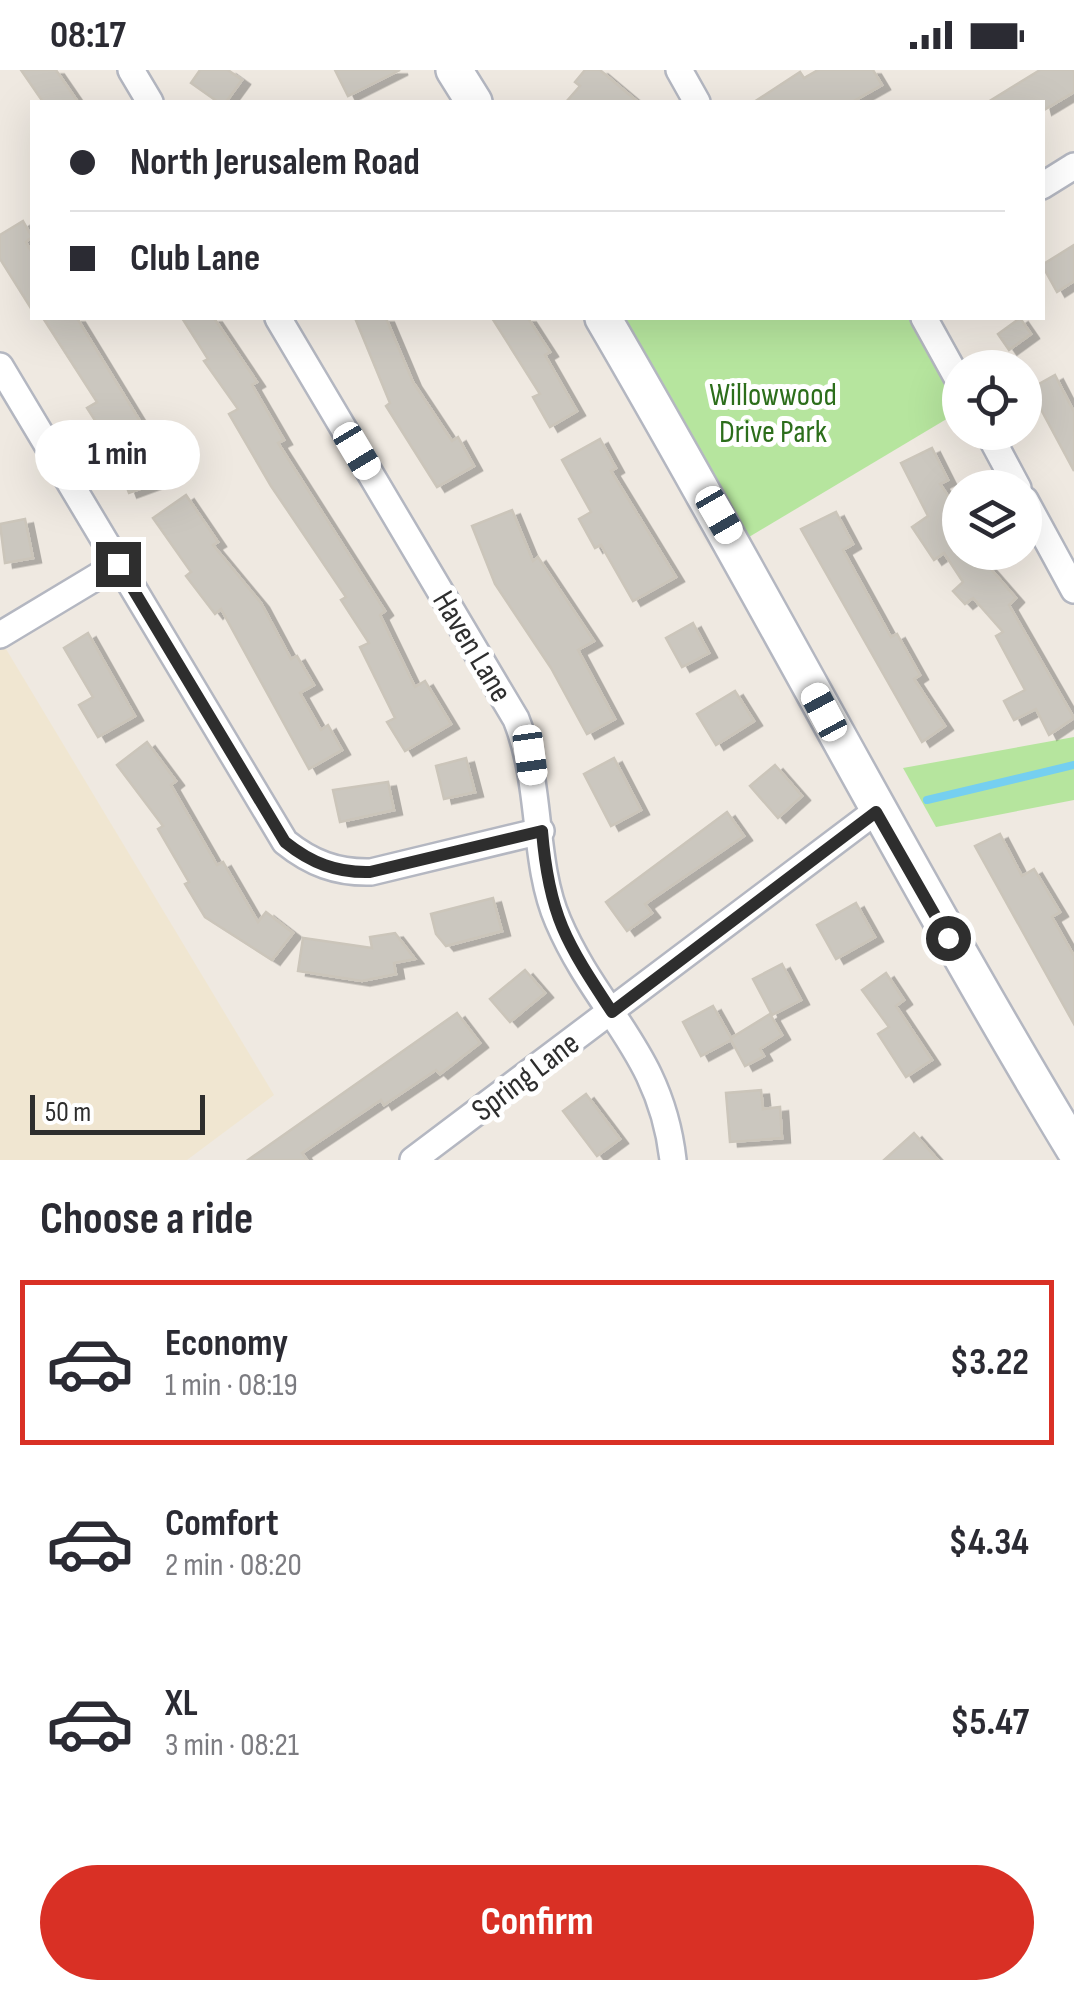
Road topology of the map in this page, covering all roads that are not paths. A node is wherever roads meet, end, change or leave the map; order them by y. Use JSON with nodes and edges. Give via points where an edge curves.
{"nodes":[{"id":1,"x":131,"y":70,"type":"edge"},
{"id":2,"x":454,"y":70,"type":"edge"},
{"id":3,"x":686,"y":73,"type":"edge"},
{"id":4,"x":149,"y":100,"type":"edge"},
{"id":5,"x":473,"y":100,"type":"edge"},
{"id":6,"x":697,"y":100,"type":"edge"},
{"id":7,"x":1074,"y":166,"type":"edge"},
{"id":8,"x":1045,"y":184,"type":"edge"},
{"id":9,"x":279,"y":320,"type":"edge"},
{"id":10,"x":604,"y":320,"type":"edge"},
{"id":11,"x":925,"y":320,"type":"edge"},
{"id":12,"x":942,"y":350,"type":"edge"},
{"id":13,"x":0,"y":366,"type":"edge"},
{"id":14,"x":1042,"y":522,"type":"edge"},
{"id":15,"x":1065,"y":552,"type":"edge"},
{"id":16,"x":118,"y":564,"type":"junction"},
{"id":17,"x":1074,"y":590,"type":"edge"},
{"id":18,"x":0,"y":636,"type":"edge"},
{"id":19,"x":876,"y":812,"type":"junction"},
{"id":20,"x":542,"y":831,"type":"junction"},
{"id":21,"x":612,"y":1012,"type":"junction"},
{"id":22,"x":1074,"y":1150,"type":"edge"},
{"id":23,"x":413,"y":1160,"type":"edge"},
{"id":24,"x":674,"y":1160,"type":"edge"}],
"edges":[{"from":1,"to":4,"type":"street"},
{"from":2,"to":5,"type":"main road"},
{"from":3,"to":6,"type":"street"},
{"from":7,"to":8,"type":"street"},
{"from":9,"to":20,"type":"street","name":"Haven Lane","via":[[516,719],[530,755]]},
{"from":10,"to":19,"type":"main road","via":[[738,548]]},
{"from":11,"to":12,"type":"street"},
{"from":13,"to":16,"type":"street"},
{"from":14,"to":15,"type":"street"},
{"from":15,"to":17,"type":"street"},
{"from":16,"to":18,"type":"street"},
{"from":16,"to":20,"type":"street","via":[[268,816],[306,859],[370,872]]},
{"from":19,"to":21,"type":"street","name":"Spring Lane"},
{"from":19,"to":22,"type":"main road"},
{"from":20,"to":21,"type":"street","name":"Haven Lane","via":[[546,886],[557,919]]},
{"from":21,"to":23,"type":"street","name":"Spring Lane"},
{"from":21,"to":24,"type":"street","name":"Haven Lane","via":[[651,1072]]}]}
